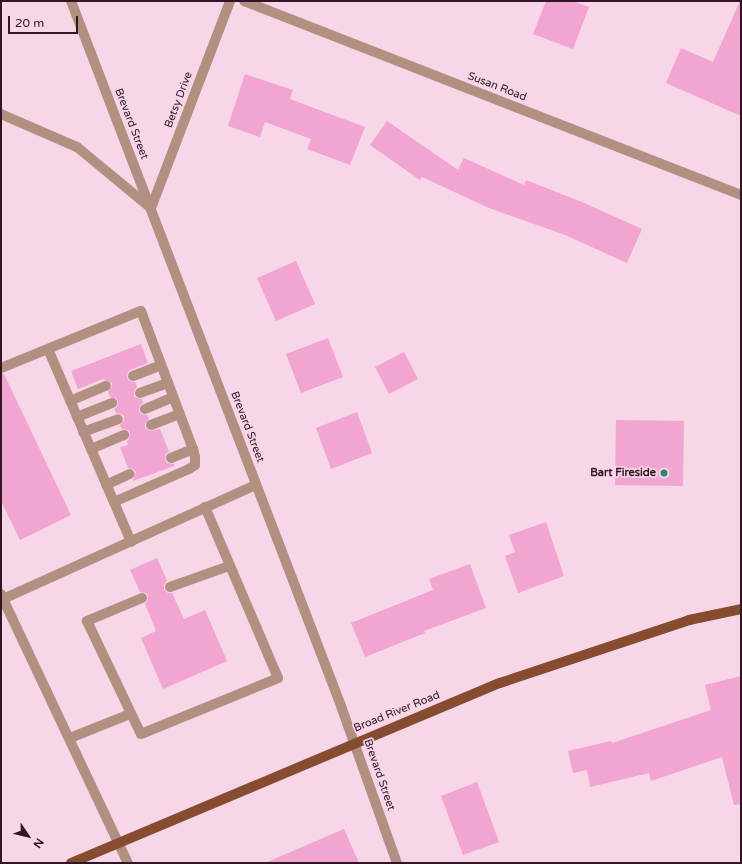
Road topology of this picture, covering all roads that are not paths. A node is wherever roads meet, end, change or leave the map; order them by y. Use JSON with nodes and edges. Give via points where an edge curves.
{"nodes":[{"id":1,"x":71,"y":1,"type":"edge"},
{"id":2,"x":230,"y":1,"type":"edge"},
{"id":3,"x":244,"y":1,"type":"edge"},
{"id":4,"x":1,"y":114,"type":"edge"},
{"id":5,"x":741,"y":195,"type":"edge"},
{"id":6,"x":151,"y":208,"type":"junction"},
{"id":7,"x":48,"y":349,"type":"junction"},
{"id":8,"x":161,"y":365,"type":"junction"},
{"id":9,"x":1,"y":368,"type":"edge"},
{"id":10,"x":133,"y":376,"type":"dead end"},
{"id":11,"x":168,"y":383,"type":"junction"},
{"id":12,"x":106,"y":386,"type":"dead end"},
{"id":13,"x":140,"y":393,"type":"dead end"},
{"id":14,"x":173,"y":397,"type":"junction"},
{"id":15,"x":70,"y":401,"type":"junction"},
{"id":16,"x":112,"y":403,"type":"dead end"},
{"id":17,"x":145,"y":408,"type":"dead end"},
{"id":18,"x":180,"y":414,"type":"junction"},
{"id":19,"x":77,"y":418,"type":"junction"},
{"id":20,"x":118,"y":419,"type":"dead end"},
{"id":21,"x":151,"y":425,"type":"dead end"},
{"id":22,"x":83,"y":432,"type":"junction"},
{"id":23,"x":124,"y":435,"type":"dead end"},
{"id":24,"x":90,"y":449,"type":"junction"},
{"id":25,"x":193,"y":450,"type":"junction"},
{"id":26,"x":171,"y":458,"type":"dead end"},
{"id":27,"x":130,"y":474,"type":"dead end"},
{"id":28,"x":106,"y":485,"type":"junction"},
{"id":29,"x":256,"y":485,"type":"junction"},
{"id":30,"x":114,"y":502,"type":"junction"},
{"id":31,"x":205,"y":507,"type":"junction"},
{"id":32,"x":131,"y":542,"type":"junction"},
{"id":33,"x":229,"y":566,"type":"junction"},
{"id":34,"x":170,"y":587,"type":"dead end"},
{"id":35,"x":2,"y":598,"type":"edge"},
{"id":36,"x":142,"y":598,"type":"dead end"},
{"id":37,"x":741,"y":609,"type":"edge"},
{"id":38,"x":130,"y":714,"type":"junction"},
{"id":39,"x":70,"y":738,"type":"junction"},
{"id":40,"x":355,"y":743,"type":"junction"},
{"id":41,"x":119,"y":842,"type":"junction"},
{"id":42,"x":71,"y":863,"type":"edge"},
{"id":43,"x":128,"y":863,"type":"edge"},
{"id":44,"x":397,"y":863,"type":"edge"}],
"edges":[{"from":1,"to":6,"type":"street","name":"Brevard Street"},
{"from":2,"to":6,"type":"street","name":"Betsy Drive"},
{"from":3,"to":5,"type":"street","name":"Susan Road"},
{"from":4,"to":6,"type":"street","via":[[77,147]]},
{"from":6,"to":29,"type":"street","name":"Brevard Street"},
{"from":7,"to":8,"type":"street","via":[[141,311]]},
{"from":7,"to":9,"type":"street"},
{"from":7,"to":15,"type":"street"},
{"from":8,"to":10,"type":"street"},
{"from":8,"to":11,"type":"street"},
{"from":11,"to":13,"type":"street"},
{"from":11,"to":14,"type":"street"},
{"from":12,"to":15,"type":"street"},
{"from":14,"to":17,"type":"street"},
{"from":14,"to":18,"type":"street"},
{"from":15,"to":19,"type":"street"},
{"from":16,"to":19,"type":"street"},
{"from":18,"to":21,"type":"street"},
{"from":18,"to":25,"type":"street"},
{"from":19,"to":22,"type":"street"},
{"from":20,"to":22,"type":"street"},
{"from":22,"to":24,"type":"street"},
{"from":23,"to":24,"type":"street"},
{"from":24,"to":28,"type":"street"},
{"from":25,"to":26,"type":"street"},
{"from":25,"to":30,"type":"street","via":[[196,457],[195,465],[189,469]]},
{"from":27,"to":28,"type":"street"},
{"from":28,"to":30,"type":"street"},
{"from":29,"to":31,"type":"street"},
{"from":29,"to":40,"type":"street","name":"Brevard Street"},
{"from":30,"to":32,"type":"street"},
{"from":31,"to":32,"type":"street"},
{"from":31,"to":33,"type":"street"},
{"from":32,"to":35,"type":"street"},
{"from":33,"to":34,"type":"street"},
{"from":33,"to":38,"type":"street","via":[[278,678],[141,734]]},
{"from":35,"to":39,"type":"street"},
{"from":36,"to":38,"type":"street","via":[[87,621]]},
{"from":37,"to":40,"type":"main road","name":"Broad River Road","via":[[689,620],[500,683]]},
{"from":38,"to":39,"type":"street"},
{"from":39,"to":41,"type":"street"},
{"from":40,"to":41,"type":"main road","name":"Broad River Road"},
{"from":40,"to":44,"type":"street","name":"Brevard Street"},
{"from":41,"to":42,"type":"main road","name":"Broad River Road"},
{"from":41,"to":43,"type":"street"}]}
